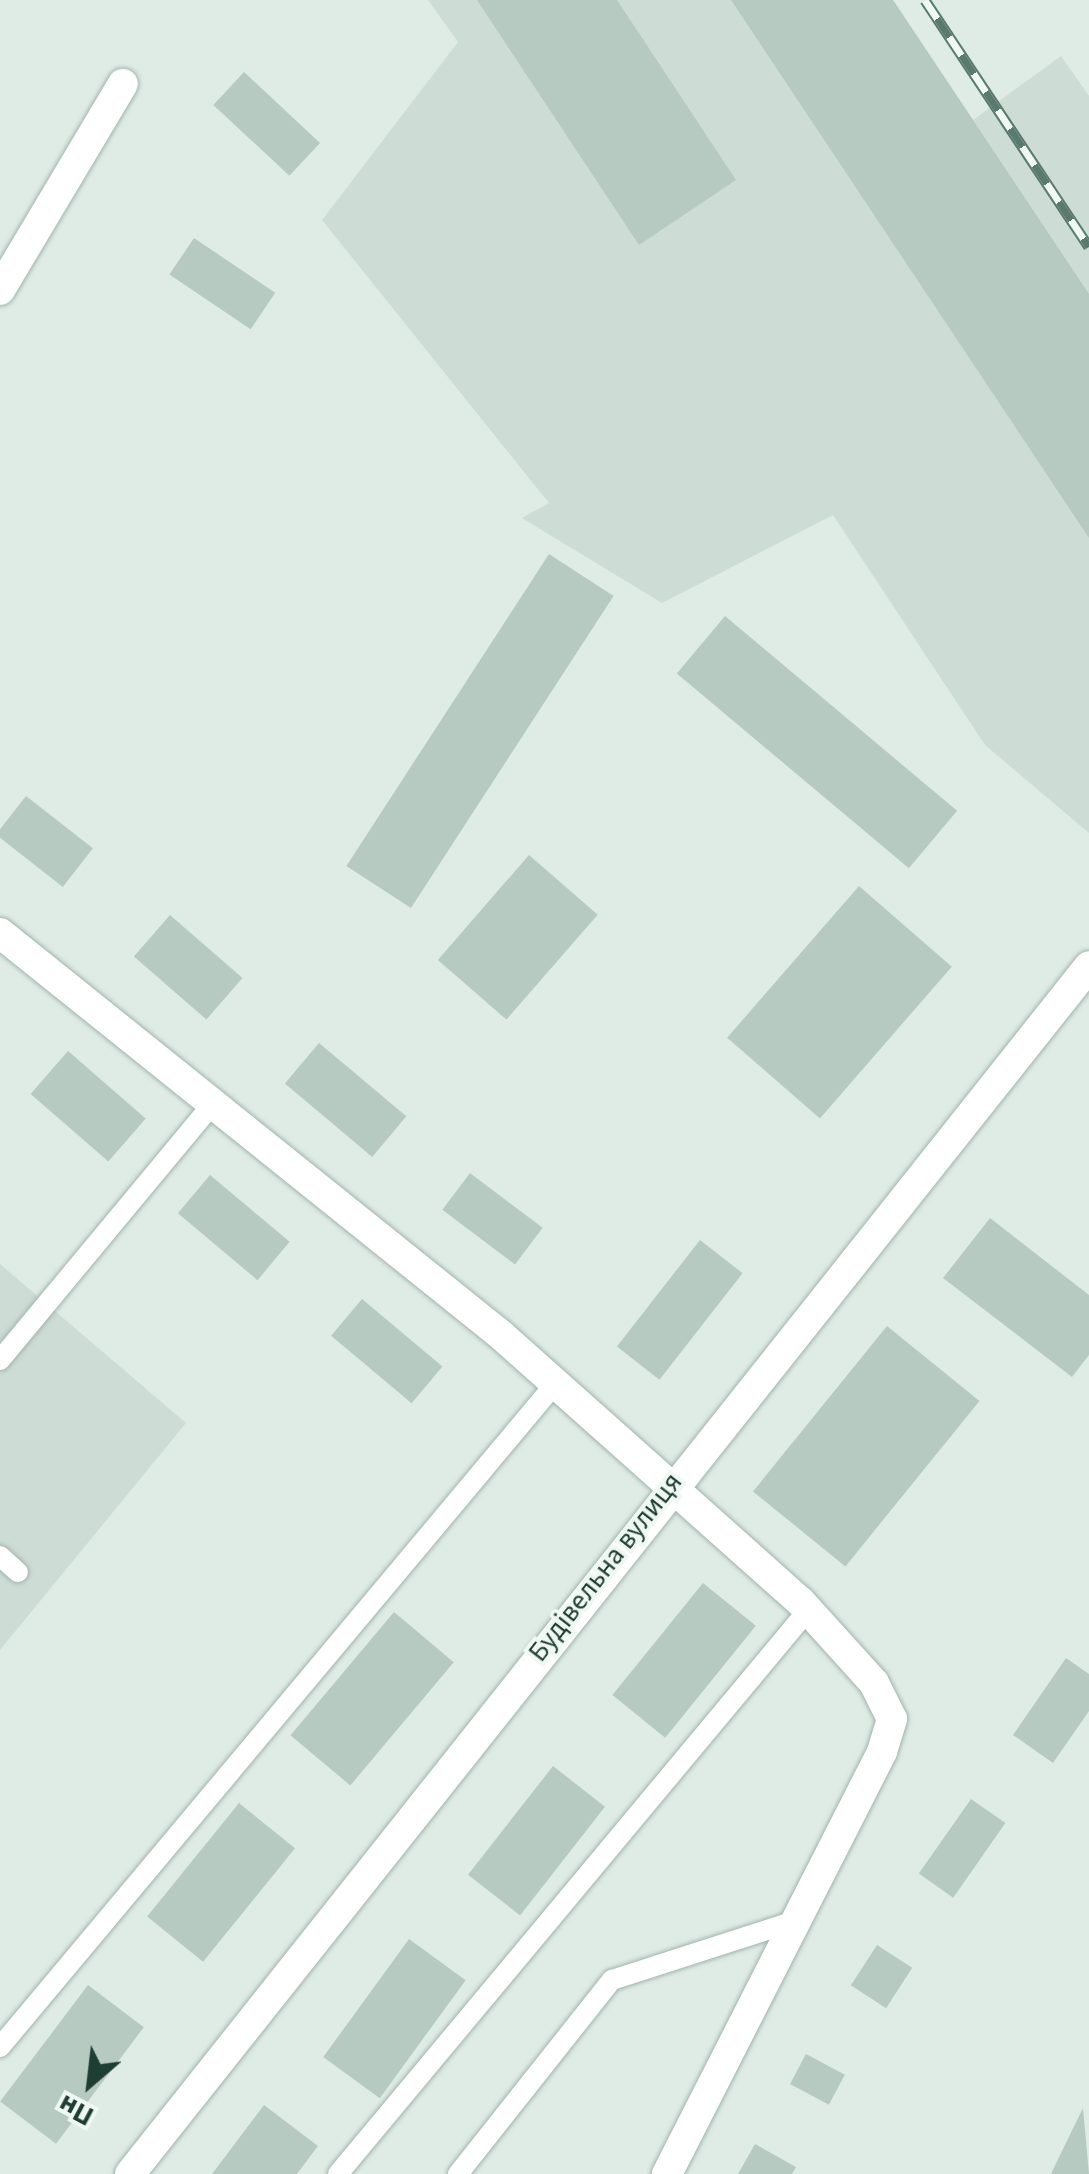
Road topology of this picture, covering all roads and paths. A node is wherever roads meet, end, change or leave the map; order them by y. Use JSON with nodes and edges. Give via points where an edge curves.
{"nodes":[{"id":1,"x":123,"y":84,"type":"dead end"},
{"id":2,"x":0,"y":290,"type":"edge"},
{"id":3,"x":0,"y":933,"type":"edge"},
{"id":4,"x":1089,"y":966,"type":"edge"},
{"id":5,"x":214,"y":1102,"type":"junction"},
{"id":6,"x":0,"y":1360,"type":"edge"},
{"id":7,"x":555,"y":1384,"type":"junction"},
{"id":8,"x":668,"y":1487,"type":"junction"},
{"id":9,"x":0,"y":1556,"type":"edge"},
{"id":10,"x":18,"y":1572,"type":"dead end"},
{"id":11,"x":808,"y":1610,"type":"junction"},
{"id":12,"x":799,"y":1920,"type":"junction"},
{"id":13,"x":0,"y":2047,"type":"edge"},
{"id":14,"x":130,"y":2174,"type":"edge"},
{"id":15,"x":338,"y":2174,"type":"edge"},
{"id":16,"x":458,"y":2174,"type":"edge"},
{"id":17,"x":668,"y":2174,"type":"edge"}],
"edges":[{"from":1,"to":2,"type":"street"},
{"from":3,"to":5,"type":"street"},
{"from":4,"to":8,"type":"street","name":"Будівельна вулиця"},
{"from":5,"to":6,"type":"lane"},
{"from":5,"to":7,"type":"street"},
{"from":7,"to":8,"type":"street"},
{"from":7,"to":13,"type":"lane"},
{"from":8,"to":11,"type":"street"},
{"from":8,"to":14,"type":"street","name":"Будівельна вулиця"},
{"from":9,"to":10,"type":"lane"},
{"from":11,"to":12,"type":"street","via":[[874,1683],[892,1719]]},
{"from":11,"to":15,"type":"lane"},
{"from":12,"to":16,"type":"lane","via":[[612,1980]]},
{"from":12,"to":17,"type":"street"}]}
